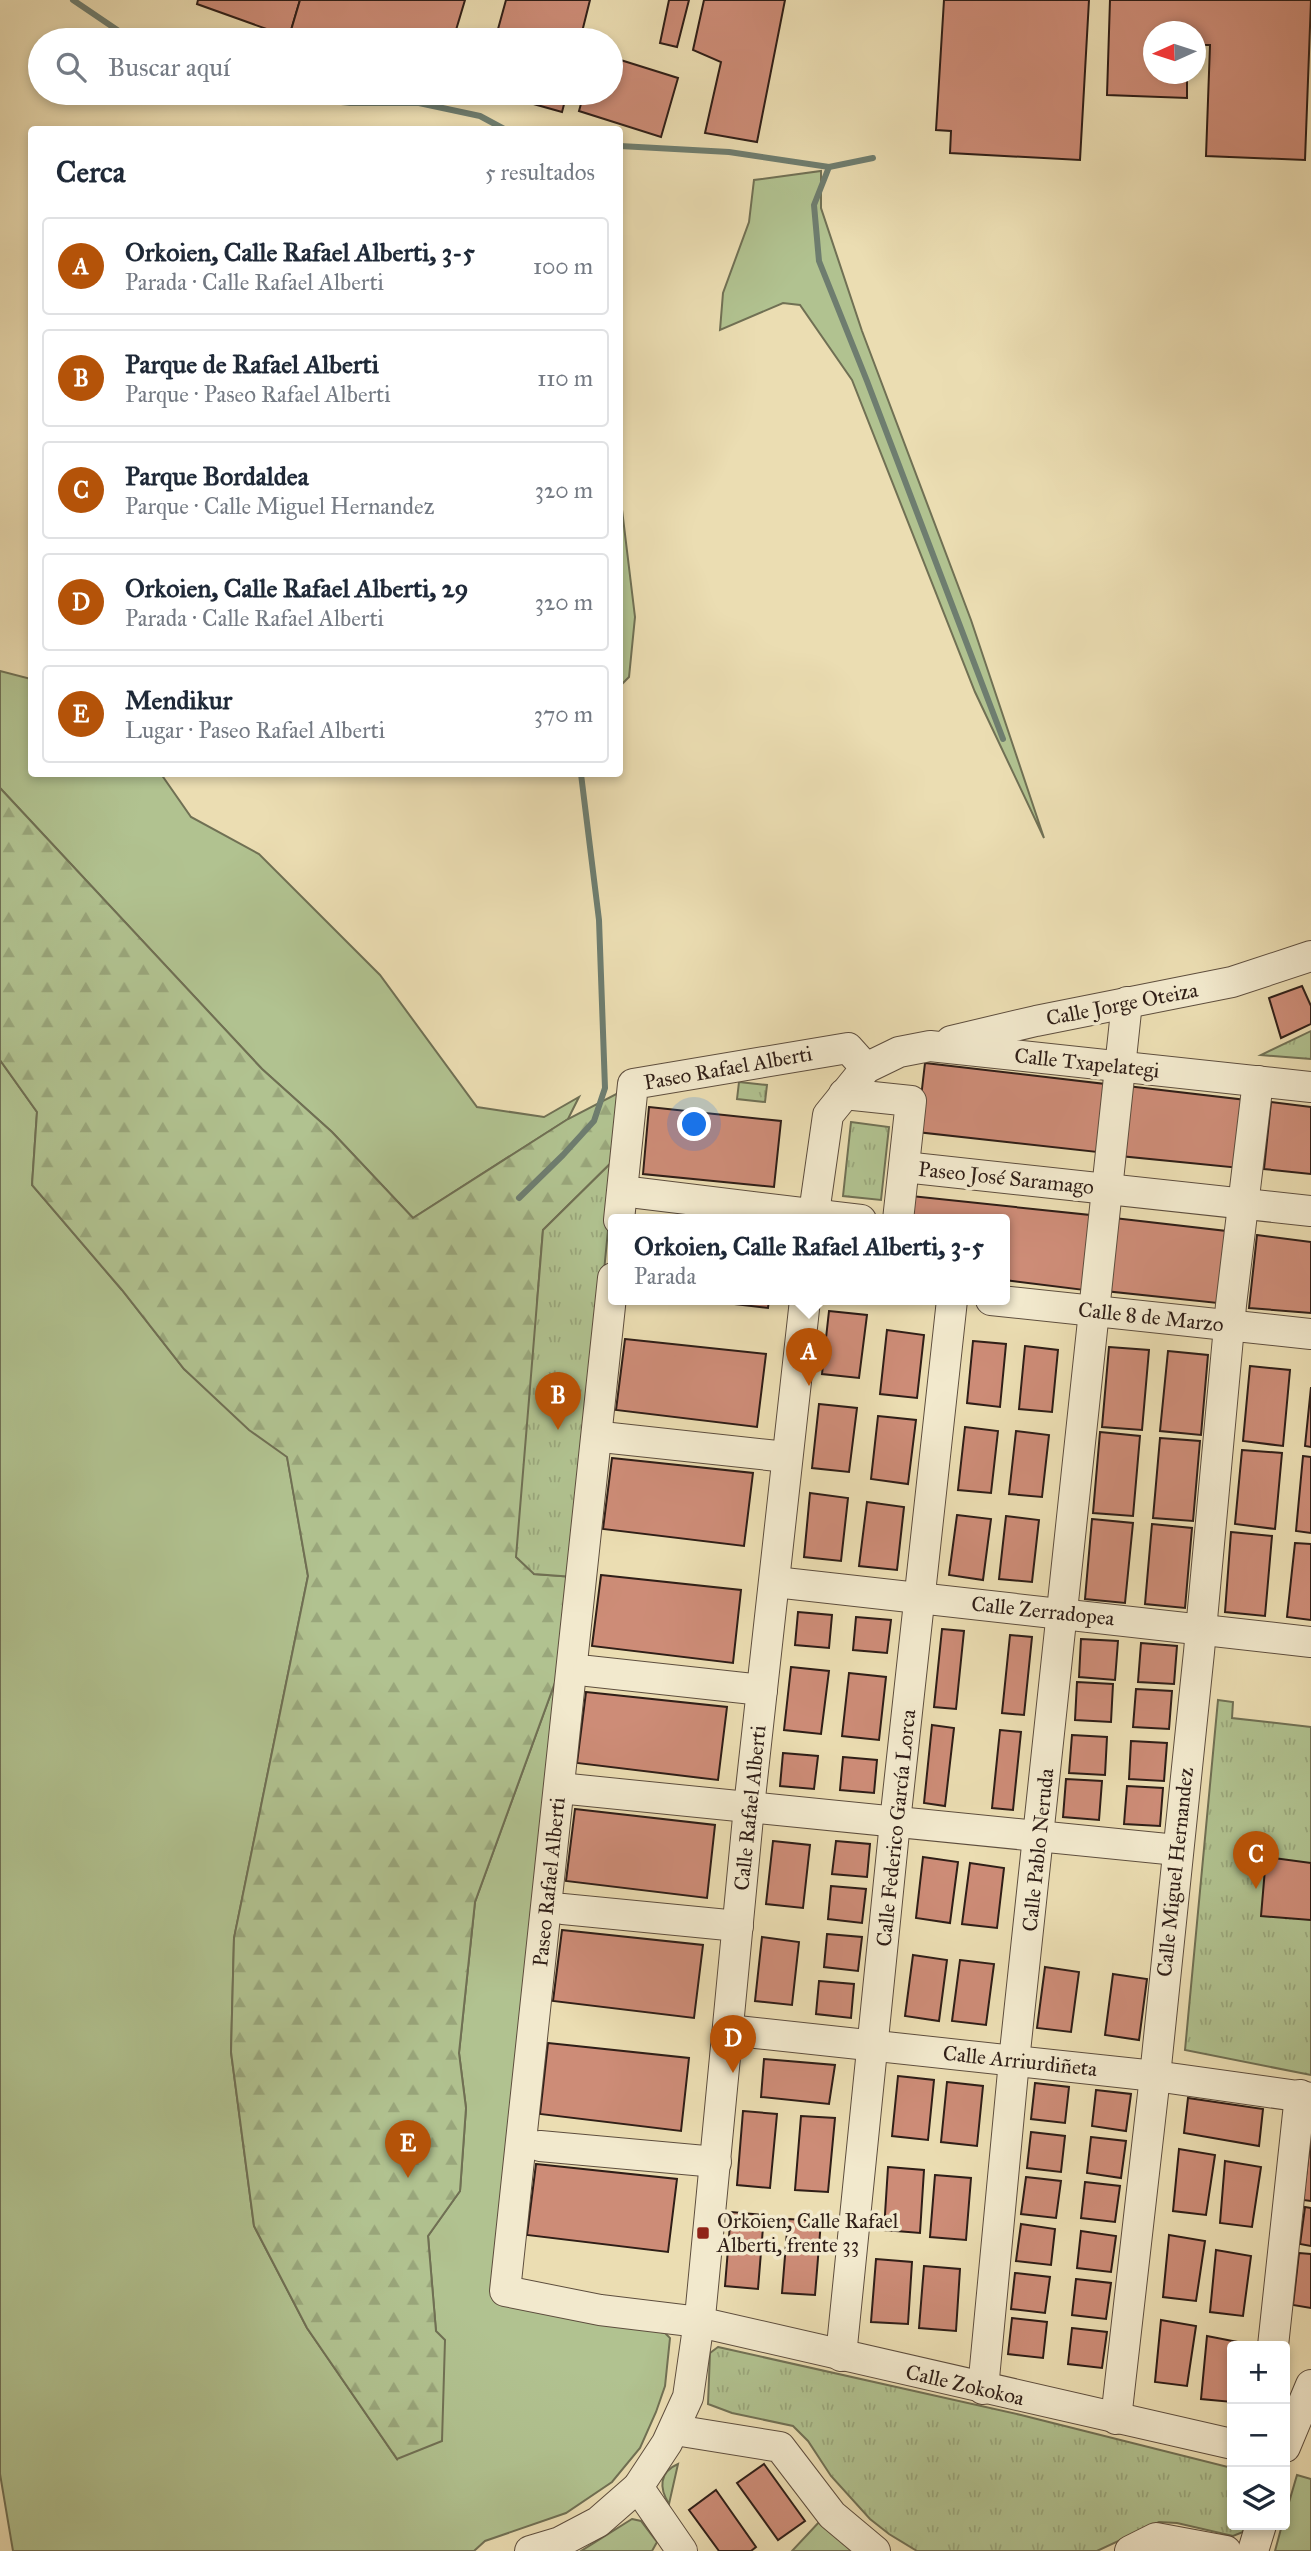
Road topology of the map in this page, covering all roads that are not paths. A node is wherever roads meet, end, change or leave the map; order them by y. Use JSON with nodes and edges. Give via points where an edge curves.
{"nodes":[{"id":1,"x":1311,"y":956,"type":"edge"},
{"id":2,"x":1127,"y":1002,"type":"junction"},
{"id":3,"x":930,"y":1046,"type":"junction"},
{"id":4,"x":1121,"y":1067,"type":"junction"},
{"id":5,"x":866,"y":1068,"type":"junction"},
{"id":6,"x":1258,"y":1081,"type":"junction"},
{"id":7,"x":1311,"y":1087,"type":"edge"},
{"id":8,"x":844,"y":1094,"type":"junction"},
{"id":9,"x":904,"y":1167,"type":"junction"},
{"id":10,"x":1109,"y":1189,"type":"junction"},
{"id":11,"x":638,"y":1193,"type":"dead end"},
{"id":12,"x":1243,"y":1204,"type":"junction"},
{"id":13,"x":1311,"y":1211,"type":"edge"},
{"id":14,"x":620,"y":1214,"type":"edge"},
{"id":15,"x":792,"y":1214,"type":"edge"},
{"id":16,"x":821,"y":1214,"type":"edge"},
{"id":17,"x":899,"y":1214,"type":"edge"},
{"id":18,"x":1010,"y":1302,"type":"edge"},
{"id":19,"x":610,"y":1305,"type":"edge"},
{"id":20,"x":804,"y":1305,"type":"edge"},
{"id":21,"x":951,"y":1305,"type":"edge"},
{"id":22,"x":1096,"y":1312,"type":"junction"},
{"id":23,"x":1230,"y":1325,"type":"junction"},
{"id":24,"x":1311,"y":1334,"type":"edge"},
{"id":25,"x":611,"y":1438,"type":"dead end"},
{"id":26,"x":787,"y":1457,"type":"junction"},
{"id":27,"x":775,"y":1582,"type":"junction"},
{"id":28,"x":920,"y":1598,"type":"junction"},
{"id":29,"x":1063,"y":1614,"type":"junction"},
{"id":30,"x":1201,"y":1629,"type":"junction"},
{"id":31,"x":1311,"y":1642,"type":"edge"},
{"id":32,"x":588,"y":1671,"type":"dead end"},
{"id":33,"x":762,"y":1690,"type":"junction"},
{"id":34,"x":559,"y":1788,"type":"junction"},
{"id":35,"x":749,"y":1807,"type":"junction"},
{"id":36,"x":895,"y":1822,"type":"junction"},
{"id":37,"x":1039,"y":1837,"type":"junction"},
{"id":38,"x":1177,"y":1850,"type":"junction"},
{"id":39,"x":563,"y":1909,"type":"dead end"},
{"id":40,"x":738,"y":1926,"type":"junction"},
{"id":41,"x":728,"y":2030,"type":"junction"},
{"id":42,"x":874,"y":2047,"type":"junction"},
{"id":43,"x":1014,"y":2061,"type":"junction"},
{"id":44,"x":1155,"y":2076,"type":"junction"},
{"id":45,"x":1306,"y":2096,"type":"edge"},
{"id":46,"x":540,"y":2146,"type":"dead end"},
{"id":47,"x":716,"y":2162,"type":"junction"},
{"id":48,"x":699,"y":2322,"type":"junction"},
{"id":49,"x":1274,"y":2341,"type":"edge"},
{"id":50,"x":841,"y":2356,"type":"junction"},
{"id":51,"x":1311,"y":2385,"type":"edge"},
{"id":52,"x":983,"y":2389,"type":"junction"},
{"id":53,"x":1116,"y":2419,"type":"junction"},
{"id":54,"x":675,"y":2430,"type":"junction"},
{"id":55,"x":1290,"y":2435,"type":"edge"},
{"id":56,"x":1227,"y":2443,"type":"edge"},
{"id":57,"x":638,"y":2487,"type":"junction"},
{"id":58,"x":1259,"y":2530,"type":"edge"},
{"id":59,"x":530,"y":2551,"type":"edge"},
{"id":60,"x":682,"y":2551,"type":"edge"},
{"id":61,"x":875,"y":2551,"type":"edge"},
{"id":62,"x":1130,"y":2551,"type":"edge"},
{"id":63,"x":1226,"y":2551,"type":"edge"},
{"id":64,"x":1253,"y":2551,"type":"edge"}],
"edges":[{"from":1,"to":2,"type":"street","name":"Calle Jorge Oteiza","via":[[1232,982]]},
{"from":2,"to":3,"type":"street","name":"Calle Jorge Oteiza"},
{"from":2,"to":4,"type":"street","name":"Paseo José Saramago"},
{"from":3,"to":4,"type":"street","name":"Calle Txapelategi"},
{"from":3,"to":5,"type":"street","name":"Calle Txapelategi","via":[[899,1052]]},
{"from":4,"to":6,"type":"street","name":"Calle Txapelategi"},
{"from":4,"to":10,"type":"street","name":"Paseo José Saramago"},
{"from":5,"to":8,"type":"street"},
{"from":5,"to":14,"type":"street","name":"Paseo Rafael Alberti","via":[[848,1048],[633,1084]]},
{"from":6,"to":7,"type":"street","name":"Calle Txapelategi"},
{"from":6,"to":12,"type":"street"},
{"from":8,"to":9,"type":"street","name":"Paseo José Saramago","via":[[911,1101]]},
{"from":8,"to":16,"type":"street","via":[[828,1115]]},
{"from":9,"to":10,"type":"street","name":"Paseo José Saramago"},
{"from":9,"to":17,"type":"street","name":"Paseo José Saramago"},
{"from":10,"to":12,"type":"street","name":"Paseo José Saramago"},
{"from":10,"to":22,"type":"street","name":"Paseo José Saramago"},
{"from":11,"to":15,"type":"street"},
{"from":12,"to":13,"type":"street","name":"Paseo José Saramago"},
{"from":12,"to":23,"type":"street"},
{"from":18,"to":22,"type":"street","name":"Calle 8 de Marzo"},
{"from":19,"to":34,"type":"street","name":"Paseo Rafael Alberti"},
{"from":20,"to":26,"type":"street","name":"Calle Rafael Alberti"},
{"from":21,"to":28,"type":"street","name":"Calle Federico García Lorca"},
{"from":22,"to":23,"type":"street","name":"Calle 8 de Marzo"},
{"from":22,"to":29,"type":"street","name":"Calle Pablo Neruda"},
{"from":23,"to":24,"type":"street","name":"Calle 8 de Marzo"},
{"from":23,"to":30,"type":"street","name":"Calle Miguel Hernandez"},
{"from":25,"to":26,"type":"street"},
{"from":26,"to":27,"type":"street","name":"Calle Rafael Alberti"},
{"from":27,"to":28,"type":"street","name":"Calle Zerradopea"},
{"from":27,"to":33,"type":"street","name":"Calle Rafael Alberti"},
{"from":28,"to":29,"type":"street","name":"Calle Zerradopea"},
{"from":28,"to":36,"type":"street","name":"Calle Federico García Lorca"},
{"from":29,"to":30,"type":"street","name":"Calle Zerradopea"},
{"from":29,"to":37,"type":"street","name":"Calle Pablo Neruda"},
{"from":30,"to":31,"type":"street","name":"Calle Zerradopea"},
{"from":30,"to":38,"type":"street","name":"Calle Miguel Hernandez"},
{"from":32,"to":33,"type":"street"},
{"from":33,"to":35,"type":"street","name":"Calle Rafael Alberti"},
{"from":34,"to":35,"type":"street"},
{"from":34,"to":48,"type":"street","name":"Paseo Rafael Alberti","via":[[505,2291],[600,2310]]},
{"from":35,"to":36,"type":"street"},
{"from":35,"to":40,"type":"street","name":"Calle Rafael Alberti"},
{"from":36,"to":37,"type":"street"},
{"from":36,"to":42,"type":"street","name":"Calle Federico García Lorca"},
{"from":37,"to":38,"type":"street"},
{"from":37,"to":43,"type":"street","name":"Calle Pablo Neruda"},
{"from":38,"to":44,"type":"street","name":"Calle Miguel Hernandez"},
{"from":39,"to":40,"type":"street"},
{"from":40,"to":41,"type":"street","name":"Calle Rafael Alberti"},
{"from":41,"to":42,"type":"street","name":"Calle Arriurdiñeta"},
{"from":41,"to":47,"type":"street","name":"Calle Rafael Alberti"},
{"from":42,"to":43,"type":"street","name":"Calle Arriurdiñeta"},
{"from":42,"to":50,"type":"street","name":"Calle Federico García Lorca"},
{"from":43,"to":44,"type":"street","name":"Calle Arriurdiñeta"},
{"from":43,"to":52,"type":"street","name":"Calle Pablo Neruda"},
{"from":44,"to":45,"type":"street","name":"Calle Arriurdiñeta"},
{"from":44,"to":53,"type":"street","name":"Calle Miguel Hernandez"},
{"from":45,"to":49,"type":"street"},
{"from":46,"to":47,"type":"street"},
{"from":47,"to":48,"type":"street","name":"Calle Rafael Alberti"},
{"from":48,"to":50,"type":"street","name":"Calle Zokokoa"},
{"from":48,"to":54,"type":"street","name":"Calle Rafael Alberti","via":[[688,2397]]},
{"from":50,"to":52,"type":"street","name":"Calle Zokokoa"},
{"from":51,"to":55,"type":"street"},
{"from":52,"to":53,"type":"street","name":"Calle Zokokoa"},
{"from":53,"to":56,"type":"street","name":"Calle Zokokoa"},
{"from":54,"to":57,"type":"street","name":"Calle Rafael Alberti"},
{"from":54,"to":61,"type":"street","via":[[780,2446],[832,2515]]},
{"from":57,"to":59,"type":"street","name":"Calle Rafael Alberti","via":[[598,2522]]},
{"from":57,"to":60,"type":"street"},
{"from":58,"to":64,"type":"street"},
{"from":62,"to":63,"type":"street","via":[[1156,2538]]}]}
